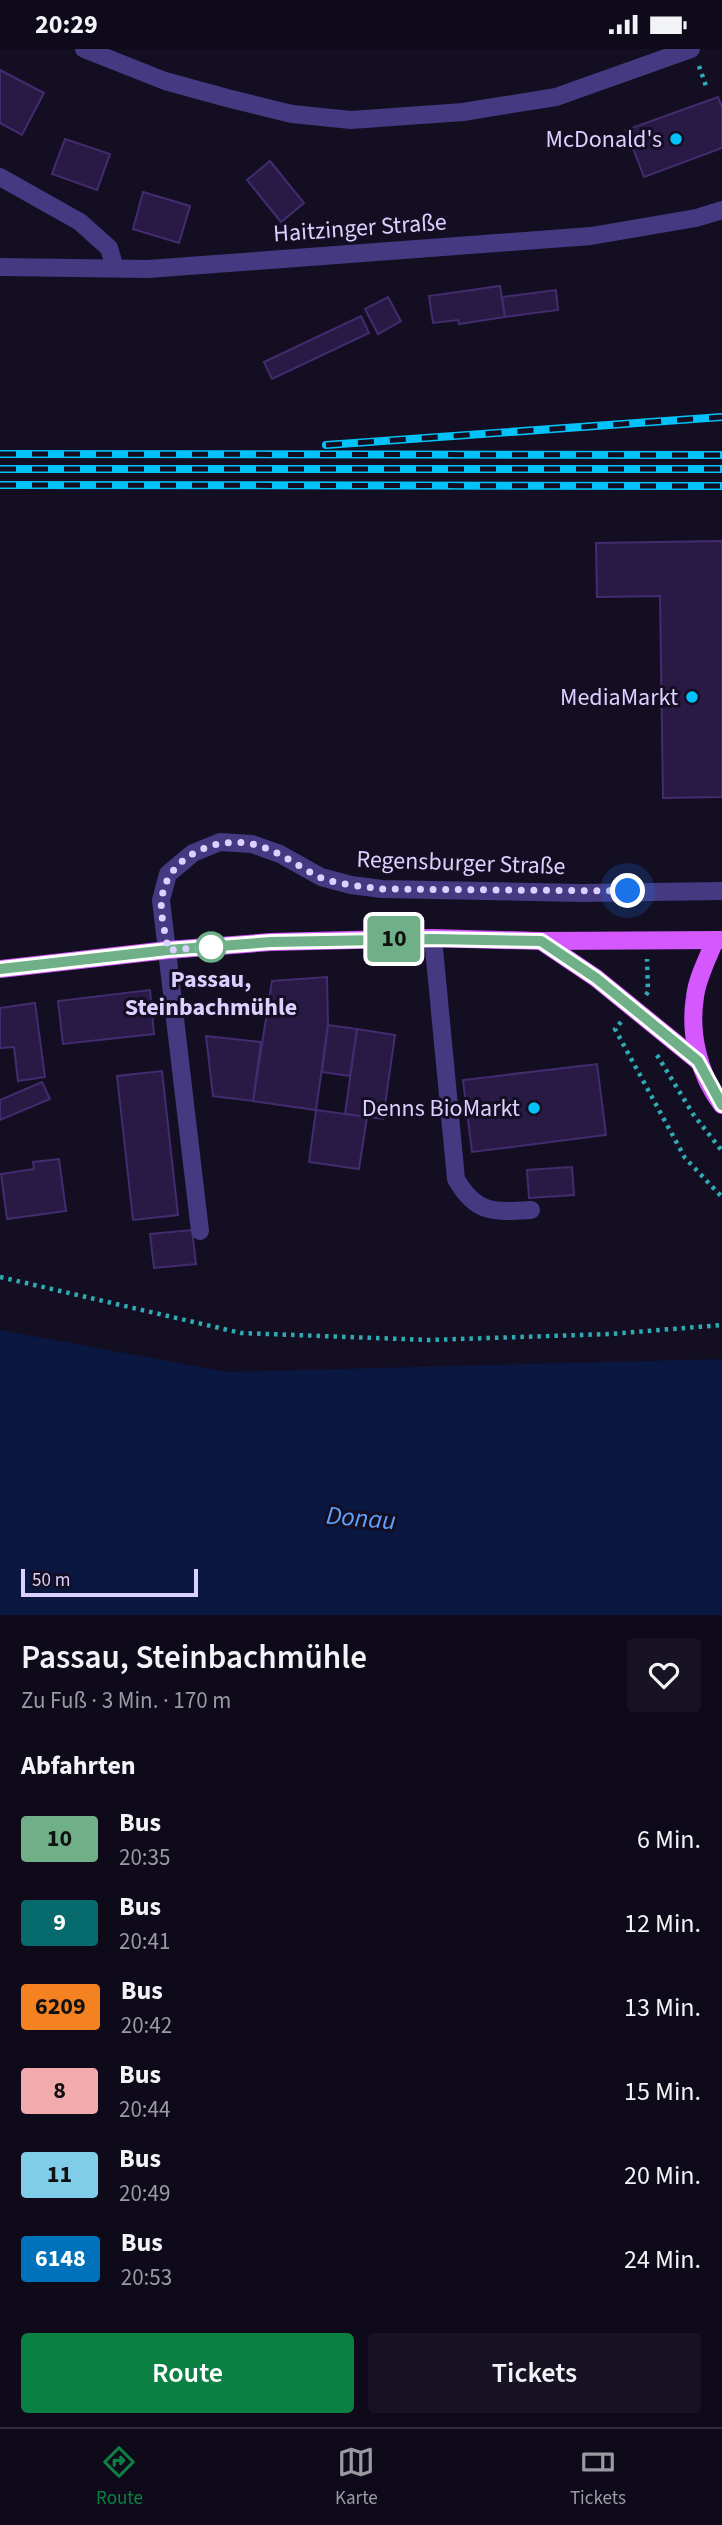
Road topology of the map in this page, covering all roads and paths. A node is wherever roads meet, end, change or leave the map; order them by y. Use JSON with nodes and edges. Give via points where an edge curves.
{"nodes":[{"id":1,"x":84,"y":49,"type":"edge"},
{"id":2,"x":691,"y":49,"type":"edge"},
{"id":3,"x":0,"y":177,"type":"edge"},
{"id":4,"x":722,"y":210,"type":"edge"},
{"id":5,"x":0,"y":267,"type":"edge"},
{"id":6,"x":116,"y":268,"type":"junction"},
{"id":7,"x":722,"y":891,"type":"edge"},
{"id":8,"x":433,"y":939,"type":"junction"},
{"id":9,"x":718,"y":940,"type":"edge"},
{"id":10,"x":541,"y":941,"type":"junction"},
{"id":11,"x":168,"y":950,"type":"junction"},
{"id":12,"x":0,"y":969,"type":"edge"},
{"id":13,"x":630,"y":1023,"type":"dead end"},
{"id":14,"x":653,"y":1048,"type":"dead end"},
{"id":15,"x":698,"y":1061,"type":"junction"},
{"id":16,"x":722,"y":1105,"type":"edge"},
{"id":17,"x":722,"y":1151,"type":"edge"},
{"id":18,"x":722,"y":1197,"type":"edge"},
{"id":19,"x":530,"y":1210,"type":"dead end"},
{"id":20,"x":200,"y":1231,"type":"dead end"},
{"id":21,"x":0,"y":1277,"type":"edge"},
{"id":22,"x":722,"y":1325,"type":"edge"}],
"edges":[{"from":1,"to":2,"type":"street","via":[[165,81],[227,98],[292,114],[351,120],[463,112],[556,97]]},
{"from":3,"to":6,"type":"street","via":[[80,222],[109,248]]},
{"from":4,"to":6,"type":"street","name":"Haitzinger Straße","via":[[590,236]]},
{"from":5,"to":6,"type":"street","name":"Haitzinger Straße"},
{"from":7,"to":11,"type":"street","name":"Regensburger Straße","via":[[626,884],[382,889],[321,877],[252,843],[220,842],[193,853],[168,874],[161,900]]},
{"from":8,"to":10,"type":"main road"},
{"from":8,"to":11,"type":"main road","via":[[271,942]]},
{"from":8,"to":19,"type":"street","via":[[456,1179],[476,1205],[494,1212]]},
{"from":9,"to":10,"type":"main road"},
{"from":9,"to":15,"type":"main road","via":[[695,996]]},
{"from":10,"to":15,"type":"main road","via":[[596,978]]},
{"from":11,"to":12,"type":"main road"},
{"from":11,"to":20,"type":"street","name":"Regensburger Straße"},
{"from":13,"to":18,"type":"path","via":[[625,1017],[615,1029],[685,1158]]},
{"from":14,"to":17,"type":"path"},
{"from":15,"to":16,"type":"main road"},
{"from":21,"to":22,"type":"path","via":[[241,1333],[429,1340]]}]}
